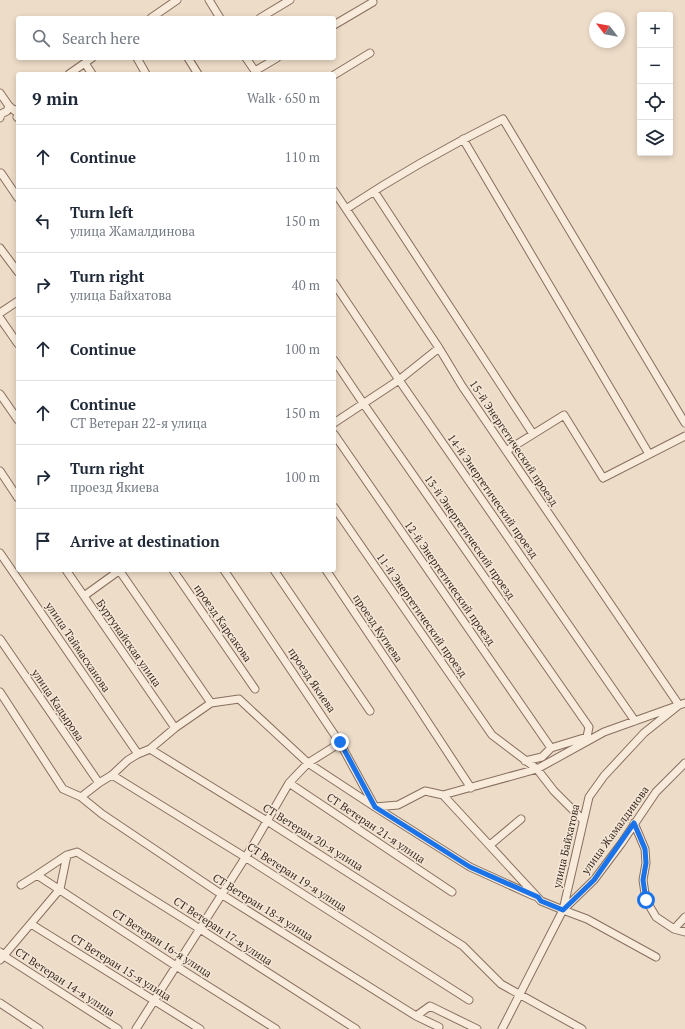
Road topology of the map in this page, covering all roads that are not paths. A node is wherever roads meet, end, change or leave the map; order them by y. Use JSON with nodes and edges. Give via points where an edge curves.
{"nodes":[{"id":1,"x":177,"y":0,"type":"edge"},
{"id":2,"x":208,"y":0,"type":"edge"},
{"id":3,"x":290,"y":0,"type":"edge"},
{"id":4,"x":373,"y":2,"type":"dead end"},
{"id":5,"x":162,"y":15,"type":"edge"},
{"id":6,"x":219,"y":16,"type":"edge"},
{"id":7,"x":263,"y":16,"type":"edge"},
{"id":8,"x":336,"y":24,"type":"edge"},
{"id":9,"x":370,"y":53,"type":"dead end"},
{"id":10,"x":89,"y":60,"type":"edge"},
{"id":11,"x":138,"y":60,"type":"edge"},
{"id":12,"x":189,"y":60,"type":"edge"},
{"id":13,"x":247,"y":60,"type":"edge"},
{"id":14,"x":274,"y":60,"type":"edge"},
{"id":15,"x":84,"y":63,"type":"junction"},
{"id":16,"x":72,"y":72,"type":"edge"},
{"id":17,"x":91,"y":72,"type":"edge"},
{"id":18,"x":145,"y":72,"type":"edge"},
{"id":19,"x":197,"y":72,"type":"edge"},
{"id":20,"x":255,"y":72,"type":"edge"},
{"id":21,"x":257,"y":72,"type":"edge"},
{"id":22,"x":336,"y":74,"type":"edge"},
{"id":23,"x":0,"y":93,"type":"edge"},
{"id":24,"x":9,"y":106,"type":"junction"},
{"id":25,"x":16,"y":110,"type":"edge"},
{"id":26,"x":0,"y":118,"type":"edge"},
{"id":27,"x":463,"y":139,"type":"junction"},
{"id":28,"x":1,"y":173,"type":"edge"},
{"id":29,"x":374,"y":191,"type":"junction"},
{"id":30,"x":336,"y":194,"type":"edge"},
{"id":31,"x":16,"y":195,"type":"edge"},
{"id":32,"x":346,"y":209,"type":"junction"},
{"id":33,"x":0,"y":248,"type":"edge"},
{"id":34,"x":16,"y":269,"type":"edge"},
{"id":35,"x":336,"y":287,"type":"edge"},
{"id":36,"x":16,"y":302,"type":"edge"},
{"id":37,"x":0,"y":313,"type":"edge"},
{"id":38,"x":0,"y":318,"type":"edge"},
{"id":39,"x":16,"y":341,"type":"edge"},
{"id":40,"x":439,"y":348,"type":"junction"},
{"id":41,"x":336,"y":363,"type":"edge"},
{"id":42,"x":399,"y":380,"type":"junction"},
{"id":43,"x":0,"y":394,"type":"edge"},
{"id":44,"x":363,"y":403,"type":"junction"},
{"id":45,"x":16,"y":417,"type":"edge"},
{"id":46,"x":336,"y":422,"type":"edge"},
{"id":47,"x":685,"y":423,"type":"edge"},
{"id":48,"x":533,"y":434,"type":"junction"},
{"id":49,"x":685,"y":436,"type":"edge"},
{"id":50,"x":336,"y":437,"type":"edge"},
{"id":51,"x":506,"y":451,"type":"junction"},
{"id":52,"x":649,"y":454,"type":"junction"},
{"id":53,"x":0,"y":471,"type":"edge"},
{"id":54,"x":16,"y":495,"type":"edge"},
{"id":55,"x":336,"y":510,"type":"edge"},
{"id":56,"x":0,"y":553,"type":"edge"},
{"id":57,"x":67,"y":572,"type":"edge"},
{"id":58,"x":116,"y":572,"type":"edge"},
{"id":59,"x":120,"y":572,"type":"edge"},
{"id":60,"x":174,"y":572,"type":"edge"},
{"id":61,"x":225,"y":572,"type":"edge"},
{"id":62,"x":275,"y":572,"type":"edge"},
{"id":63,"x":327,"y":572,"type":"edge"},
{"id":64,"x":84,"y":596,"type":"junction"},
{"id":65,"x":0,"y":639,"type":"edge"},
{"id":66,"x":255,"y":689,"type":"dead end"},
{"id":67,"x":0,"y":692,"type":"edge"},
{"id":68,"x":211,"y":703,"type":"junction"},
{"id":69,"x":682,"y":704,"type":"edge"},
{"id":70,"x":370,"y":711,"type":"dead end"},
{"id":71,"x":635,"y":720,"type":"junction"},
{"id":72,"x":175,"y":728,"type":"junction"},
{"id":73,"x":604,"y":732,"type":"junction"},
{"id":74,"x":587,"y":737,"type":"junction"},
{"id":75,"x":340,"y":742,"type":"junction"},
{"id":76,"x":550,"y":746,"type":"junction"},
{"id":77,"x":150,"y":749,"type":"junction"},
{"id":78,"x":138,"y":754,"type":"junction"},
{"id":79,"x":525,"y":761,"type":"junction"},
{"id":80,"x":308,"y":762,"type":"junction"},
{"id":81,"x":685,"y":763,"type":"edge"},
{"id":82,"x":537,"y":769,"type":"junction"},
{"id":83,"x":112,"y":775,"type":"junction"},
{"id":84,"x":99,"y":783,"type":"junction"},
{"id":85,"x":289,"y":783,"type":"junction"},
{"id":86,"x":470,"y":788,"type":"junction"},
{"id":87,"x":443,"y":795,"type":"junction"},
{"id":88,"x":81,"y":797,"type":"junction"},
{"id":89,"x":375,"y":807,"type":"junction"},
{"id":90,"x":521,"y":818,"type":"dead end"},
{"id":91,"x":583,"y":820,"type":"junction"},
{"id":92,"x":267,"y":821,"type":"junction"},
{"id":93,"x":634,"y":823,"type":"junction"},
{"id":94,"x":490,"y":845,"type":"junction"},
{"id":95,"x":67,"y":854,"type":"junction"},
{"id":96,"x":245,"y":857,"type":"junction"},
{"id":97,"x":37,"y":875,"type":"junction"},
{"id":98,"x":21,"y":885,"type":"dead end"},
{"id":99,"x":60,"y":889,"type":"junction"},
{"id":100,"x":452,"y":892,"type":"dead end"},
{"id":101,"x":221,"y":894,"type":"junction"},
{"id":102,"x":538,"y":897,"type":"junction"},
{"id":103,"x":563,"y":910,"type":"junction"},
{"id":104,"x":685,"y":917,"type":"edge"},
{"id":105,"x":31,"y":924,"type":"junction"},
{"id":106,"x":200,"y":928,"type":"junction"},
{"id":107,"x":674,"y":929,"type":"junction"},
{"id":108,"x":685,"y":932,"type":"edge"},
{"id":109,"x":1,"y":956,"type":"edge"},
{"id":110,"x":656,"y":957,"type":"dead end"},
{"id":111,"x":176,"y":966,"type":"junction"},
{"id":112,"x":520,"y":994,"type":"junction"},
{"id":113,"x":154,"y":1000,"type":"junction"},
{"id":114,"x":469,"y":1000,"type":"dead end"},
{"id":115,"x":0,"y":1003,"type":"edge"},
{"id":116,"x":416,"y":1016,"type":"junction"},
{"id":117,"x":439,"y":1027,"type":"dead end"},
{"id":118,"x":39,"y":1029,"type":"edge"},
{"id":119,"x":118,"y":1029,"type":"edge"},
{"id":120,"x":136,"y":1029,"type":"edge"},
{"id":121,"x":200,"y":1029,"type":"edge"},
{"id":122,"x":276,"y":1029,"type":"edge"},
{"id":123,"x":356,"y":1029,"type":"edge"},
{"id":124,"x":477,"y":1029,"type":"edge"},
{"id":125,"x":502,"y":1029,"type":"edge"},
{"id":126,"x":582,"y":1029,"type":"edge"}],
"edges":[{"from":1,"to":5,"type":"street"},
{"from":2,"to":6,"type":"street"},
{"from":3,"to":7,"type":"street"},
{"from":4,"to":8,"type":"street"},
{"from":9,"to":22,"type":"street"},
{"from":10,"to":15,"type":"street"},
{"from":11,"to":18,"type":"street"},
{"from":12,"to":19,"type":"street"},
{"from":13,"to":20,"type":"street"},
{"from":14,"to":21,"type":"street"},
{"from":15,"to":16,"type":"street"},
{"from":15,"to":17,"type":"street"},
{"from":23,"to":24,"type":"street"},
{"from":24,"to":25,"type":"street"},
{"from":24,"to":26,"type":"street"},
{"from":27,"to":29,"type":"street"},
{"from":27,"to":47,"type":"street","via":[[503,119]]},
{"from":27,"to":52,"type":"street"},
{"from":28,"to":31,"type":"street"},
{"from":29,"to":32,"type":"street"},
{"from":29,"to":48,"type":"street"},
{"from":30,"to":32,"type":"street","name":"15-й Энергетический проезд"},
{"from":32,"to":40,"type":"street","name":"15-й Энергетический проезд"},
{"from":33,"to":34,"type":"street"},
{"from":35,"to":42,"type":"street","name":"14-й Энергетический проезд"},
{"from":36,"to":37,"type":"street"},
{"from":38,"to":39,"type":"street"},
{"from":40,"to":42,"type":"street"},
{"from":40,"to":51,"type":"street","name":"15-й Энергетический проезд"},
{"from":41,"to":44,"type":"street","name":"13-й Энергетический проезд"},
{"from":42,"to":44,"type":"street"},
{"from":42,"to":71,"type":"street","name":"14-й Энергетический проезд"},
{"from":43,"to":45,"type":"street"},
{"from":44,"to":46,"type":"street"},
{"from":44,"to":74,"type":"street","name":"13-й Энергетический проезд","via":[[589,727]]},
{"from":48,"to":51,"type":"street"},
{"from":48,"to":52,"type":"street","via":[[564,415],[603,478]]},
{"from":49,"to":52,"type":"street"},
{"from":50,"to":76,"type":"street","name":"12-й Энергетический проезд"},
{"from":51,"to":69,"type":"street","name":"15-й Энергетический проезд"},
{"from":53,"to":54,"type":"street"},
{"from":55,"to":79,"type":"street","name":"11-й Энергетический проезд","via":[[492,735]]},
{"from":56,"to":78,"type":"street","name":"улица Таймасханова"},
{"from":57,"to":64,"type":"street","name":"Буртунайская улица"},
{"from":58,"to":64,"type":"street"},
{"from":59,"to":68,"type":"street"},
{"from":60,"to":66,"type":"street","name":"проезд Карсакова"},
{"from":61,"to":75,"type":"street","name":"проезд Якиева"},
{"from":62,"to":70,"type":"street"},
{"from":63,"to":86,"type":"street","name":"проезд Кугиева"},
{"from":64,"to":72,"type":"street","name":"Буртунайская улица"},
{"from":65,"to":84,"type":"street","name":"улица Кадырова"},
{"from":67,"to":88,"type":"street","name":"СТ Ветеран 18-я улица","via":[[63,789]]},
{"from":68,"to":72,"type":"street"},
{"from":68,"to":80,"type":"street","via":[[239,699]]},
{"from":69,"to":71,"type":"street"},
{"from":69,"to":91,"type":"street","name":"улица Байхатова","via":[[644,734],[604,776],[588,797]]},
{"from":71,"to":73,"type":"street"},
{"from":72,"to":77,"type":"street"},
{"from":73,"to":74,"type":"street"},
{"from":73,"to":82,"type":"street"},
{"from":74,"to":76,"type":"street"},
{"from":75,"to":80,"type":"street"},
{"from":75,"to":89,"type":"street","name":"проезд Якиева"},
{"from":76,"to":79,"type":"street","via":[[542,757]]},
{"from":77,"to":78,"type":"street"},
{"from":77,"to":92,"type":"street","name":"СТ Ветеран 20-я улица"},
{"from":78,"to":83,"type":"street"},
{"from":79,"to":82,"type":"street","name":"11-й Энергетический проезд"},
{"from":80,"to":85,"type":"street"},
{"from":80,"to":89,"type":"street"},
{"from":81,"to":93,"type":"street","name":"улица Жамалдинова","via":[[656,792]]},
{"from":82,"to":86,"type":"street"},
{"from":82,"to":91,"type":"street","name":"11-й Энергетический проезд","via":[[554,791]]},
{"from":83,"to":84,"type":"street"},
{"from":83,"to":96,"type":"street","name":"СТ Ветеран 19-я улица"},
{"from":84,"to":88,"type":"street"},
{"from":85,"to":92,"type":"street"},
{"from":85,"to":100,"type":"street","name":"СТ Ветеран 21-я улица"},
{"from":86,"to":87,"type":"street"},
{"from":87,"to":89,"type":"street","via":[[425,791],[398,805]]},
{"from":87,"to":94,"type":"street","name":"улица Байхатова"},
{"from":88,"to":101,"type":"street","name":"СТ Ветеран 18-я улица","via":[[102,814]]},
{"from":89,"to":102,"type":"street","via":[[470,867]]},
{"from":90,"to":94,"type":"street"},
{"from":91,"to":103,"type":"street","name":"улица Байхатова"},
{"from":92,"to":96,"type":"street"},
{"from":92,"to":112,"type":"street","name":"СТ Ветеран 20-я улица","via":[[463,946],[501,984]]},
{"from":93,"to":103,"type":"street","name":"улица Жамалдинова","via":[[594,880]]},
{"from":93,"to":107,"type":"street","via":[[645,849],[643,880],[646,900],[656,917]]},
{"from":94,"to":102,"type":"street","name":"улица Байхатова"},
{"from":95,"to":97,"type":"street"},
{"from":95,"to":99,"type":"street"},
{"from":95,"to":106,"type":"street","name":"СТ Ветеран 17-я улица","via":[[78,852]]},
{"from":96,"to":101,"type":"street"},
{"from":96,"to":114,"type":"street","name":"СТ Ветеран 19-я улица"},
{"from":97,"to":98,"type":"street"},
{"from":97,"to":99,"type":"street","name":"СТ Ветеран 16-я улица"},
{"from":99,"to":105,"type":"street"},
{"from":99,"to":111,"type":"street","name":"СТ Ветеран 16-я улица"},
{"from":101,"to":106,"type":"street"},
{"from":101,"to":116,"type":"street","name":"СТ Ветеран 18-я улица"},
{"from":102,"to":103,"type":"street","name":"улица Байхатова","via":[[541,901]]},
{"from":103,"to":110,"type":"street","via":[[587,919]]},
{"from":103,"to":112,"type":"street"},
{"from":104,"to":107,"type":"street"},
{"from":105,"to":109,"type":"street"},
{"from":105,"to":113,"type":"street","name":"СТ Ветеран 15-я улица"},
{"from":106,"to":111,"type":"street"},
{"from":106,"to":123,"type":"street","name":"СТ Ветеран 17-я улица"},
{"from":107,"to":108,"type":"street"},
{"from":109,"to":119,"type":"street","name":"СТ Ветеран 14-я улица"},
{"from":111,"to":113,"type":"street"},
{"from":111,"to":122,"type":"street","name":"СТ Ветеран 16-я улица"},
{"from":112,"to":125,"type":"street"},
{"from":112,"to":126,"type":"street","name":"СТ Ветеран 20-я улица"},
{"from":113,"to":120,"type":"street"},
{"from":113,"to":121,"type":"street","name":"СТ Ветеран 15-я улица"},
{"from":115,"to":118,"type":"street"},
{"from":116,"to":117,"type":"street","name":"СТ Ветеран 18-я улица"},
{"from":116,"to":124,"type":"street","via":[[430,1006]]}]}
